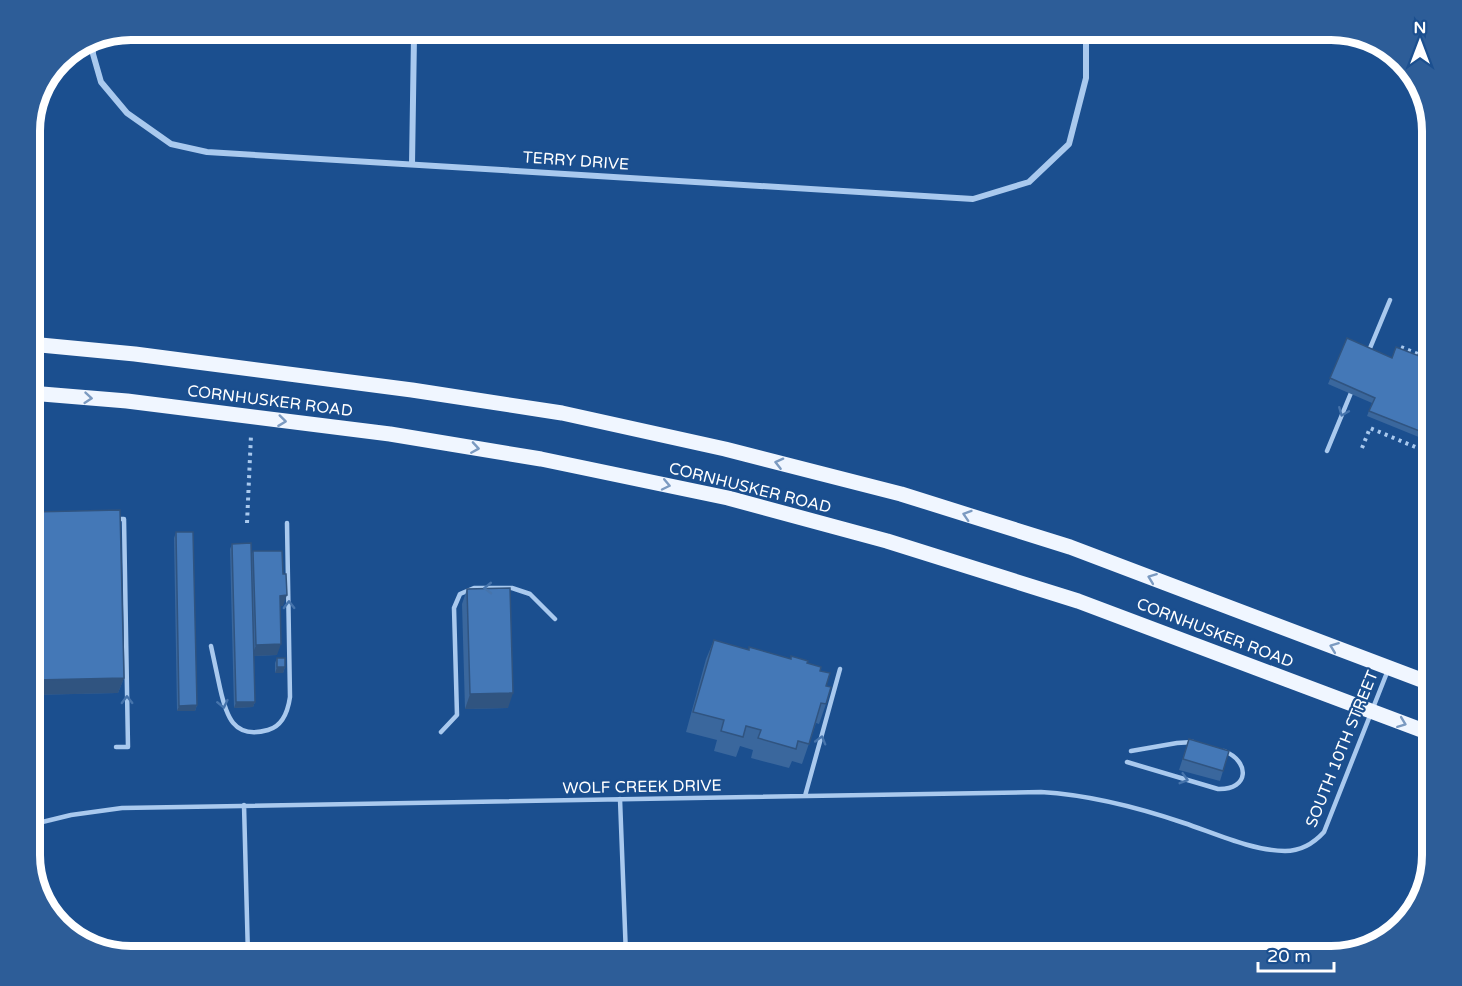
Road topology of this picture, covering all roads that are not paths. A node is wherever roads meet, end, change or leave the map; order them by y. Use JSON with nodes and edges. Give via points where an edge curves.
{"nodes":[{"id":1,"x":414,"y":41,"type":"edge"},
{"id":2,"x":1086,"y":41,"type":"edge"},
{"id":3,"x":93,"y":49,"type":"edge"},
{"id":4,"x":412,"y":164,"type":"junction"},
{"id":5,"x":1389,"y":300,"type":"dead end"},
{"id":6,"x":41,"y":345,"type":"edge"},
{"id":7,"x":1367,"y":354,"type":"edge"},
{"id":8,"x":1354,"y":386,"type":"edge"},
{"id":9,"x":41,"y":394,"type":"edge"},
{"id":10,"x":1327,"y":451,"type":"dead end"},
{"id":11,"x":112,"y":519,"type":"edge"},
{"id":12,"x":287,"y":523,"type":"dead end"},
{"id":13,"x":555,"y":619,"type":"dead end"},
{"id":14,"x":211,"y":646,"type":"dead end"},
{"id":15,"x":1389,"y":668,"type":"junction"},
{"id":16,"x":840,"y":669,"type":"dead end"},
{"id":17,"x":1422,"y":680,"type":"edge"},
{"id":18,"x":1371,"y":711,"type":"junction"},
{"id":19,"x":1422,"y":730,"type":"edge"},
{"id":20,"x":441,"y":732,"type":"dead end"},
{"id":21,"x":1195,"y":742,"type":"edge"},
{"id":22,"x":116,"y":747,"type":"dead end"},
{"id":23,"x":1217,"y":749,"type":"edge"},
{"id":24,"x":1131,"y":751,"type":"dead end"},
{"id":25,"x":1127,"y":762,"type":"dead end"},
{"id":26,"x":805,"y":796,"type":"junction"},
{"id":27,"x":620,"y":799,"type":"junction"},
{"id":28,"x":244,"y":805,"type":"junction"},
{"id":29,"x":41,"y":822,"type":"edge"},
{"id":30,"x":1249,"y":844,"type":"joint"},
{"id":31,"x":248,"y":946,"type":"edge"},
{"id":32,"x":626,"y":946,"type":"edge"}],
"edges":[{"from":1,"to":4,"type":"street"},
{"from":2,"to":4,"type":"street","name":"TERRY DRIVE","via":[[1086,78],[1069,144],[1029,182],[973,199]]},
{"from":3,"to":4,"type":"street","name":"TERRY DRIVE","via":[[101,82],[127,113],[171,144],[207,152]]},
{"from":5,"to":7,"type":"lane"},
{"from":15,"to":6,"type":"main road","name":"CORNHUSKER ROAD","one_way":true,"via":[[1070,547],[901,494],[725,449],[562,413],[412,390]]},
{"from":8,"to":10,"type":"lane","one_way":true},
{"from":9,"to":18,"type":"main road","name":"CORNHUSKER ROAD","one_way":true,"via":[[390,434],[541,459],[728,498],[887,541],[1078,601]]},
{"from":22,"to":11,"type":"lane","one_way":true,"via":[[128,747],[124,519]]},
{"from":14,"to":12,"type":"lane","one_way":true,"via":[[226,714],[233,724],[250,732],[277,726],[288,710],[290,697]]},
{"from":13,"to":20,"type":"lane","one_way":true,"via":[[521,589],[474,588],[460,594],[454,608],[457,715]]},
{"from":15,"to":17,"type":"main road","name":"CORNHUSKER ROAD"},
{"from":15,"to":18,"type":"lane","name":"SOUTH 10TH STREET"},
{"from":26,"to":16,"type":"lane","one_way":true},
{"from":18,"to":19,"type":"main road","name":"CORNHUSKER ROAD","one_way":true},
{"from":18,"to":30,"type":"lane","name":"SOUTH 10TH STREET","via":[[1324,832],[1309,845],[1288,851]]},
{"from":21,"to":24,"type":"lane"},
{"from":25,"to":23,"type":"lane","one_way":true,"via":[[1218,789],[1233,788],[1243,777],[1243,769],[1234,756]]},
{"from":26,"to":27,"type":"lane","name":"WOLF CREEK DRIVE"},
{"from":26,"to":30,"type":"lane","name":"WOLF CREEK DRIVE","via":[[1032,792],[1082,796],[1166,817]]},
{"from":27,"to":28,"type":"lane","name":"WOLF CREEK DRIVE"},
{"from":27,"to":32,"type":"lane"},
{"from":28,"to":29,"type":"lane","name":"WOLF CREEK DRIVE","via":[[122,808]]},
{"from":28,"to":31,"type":"lane"}]}
